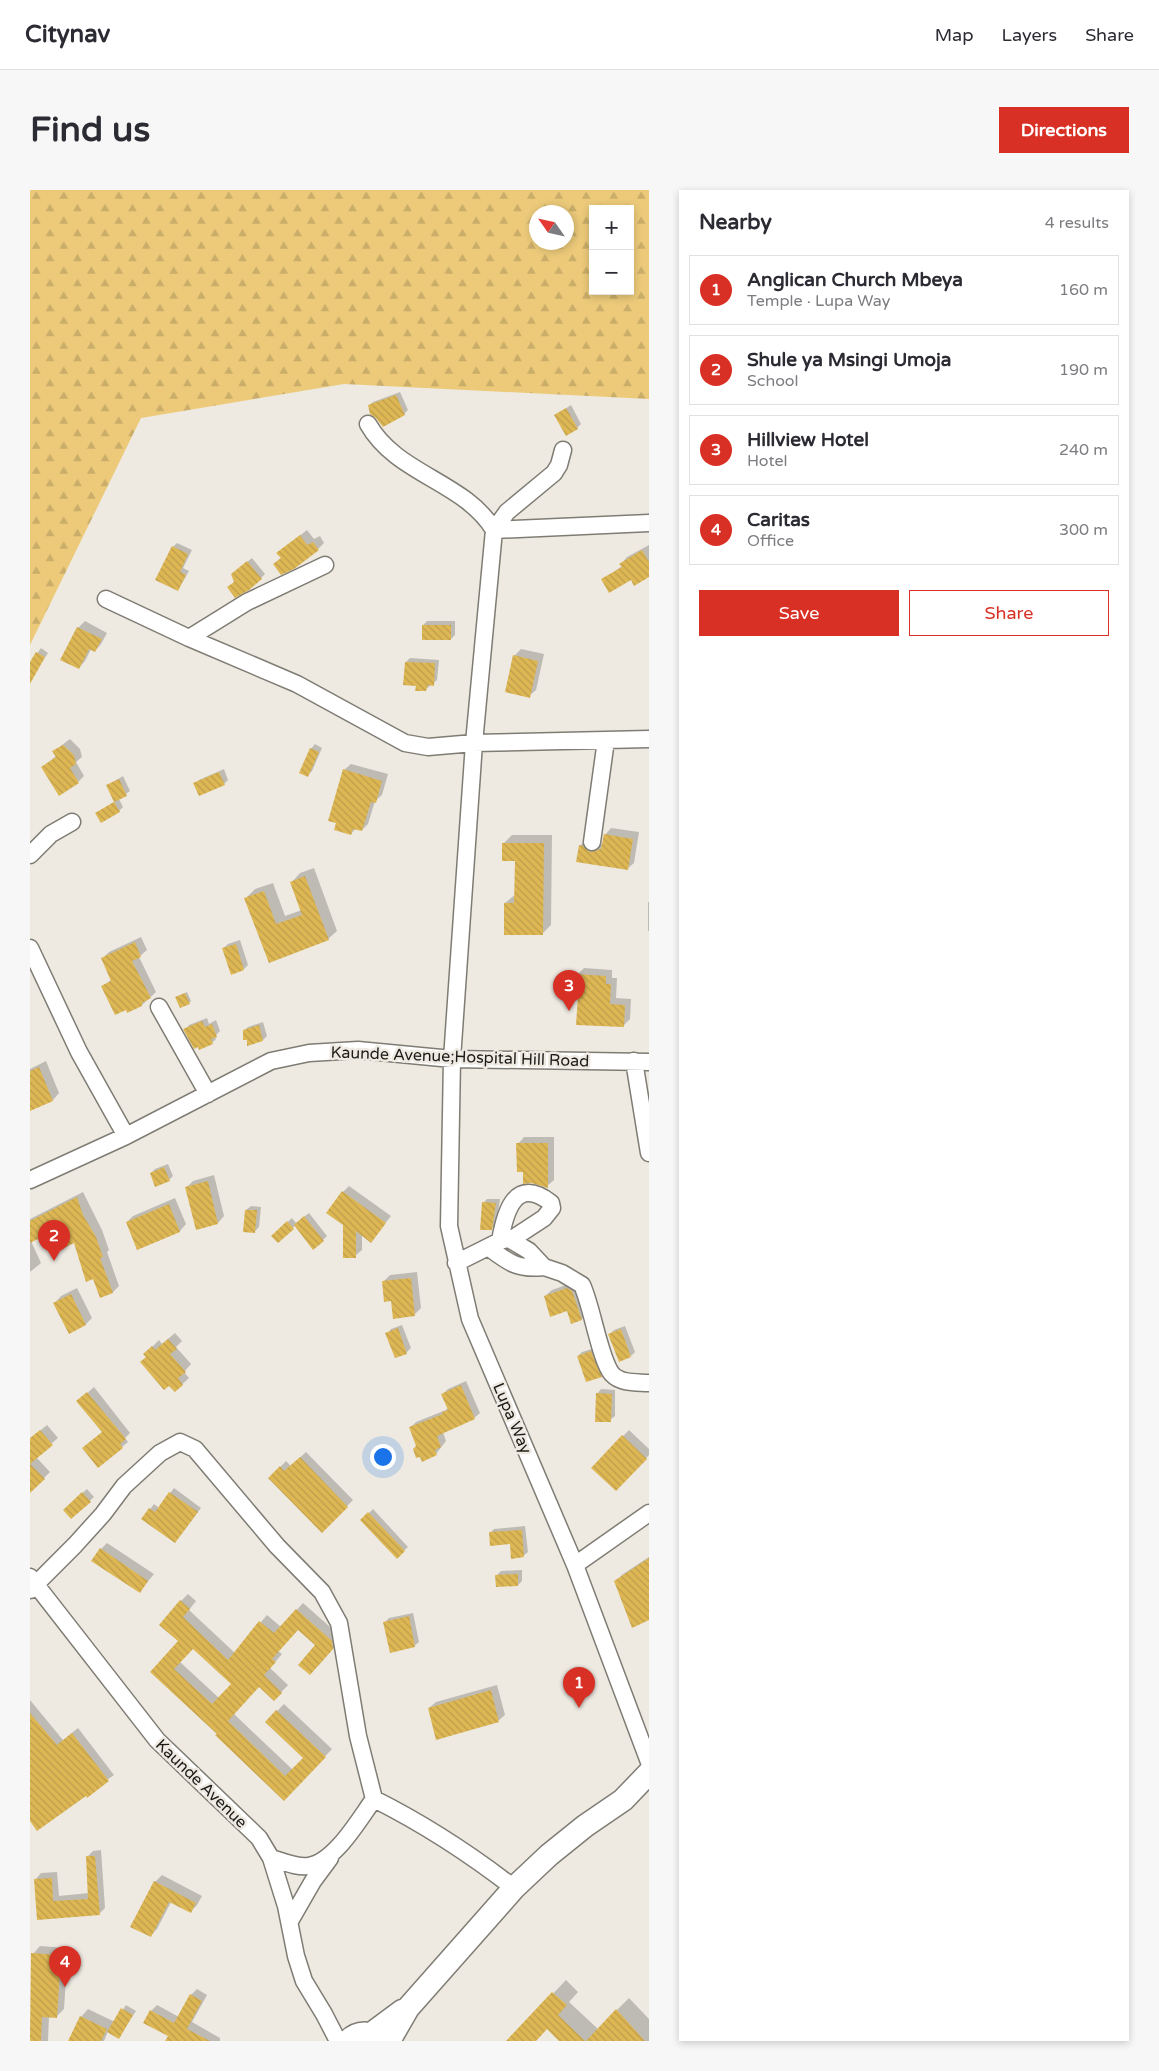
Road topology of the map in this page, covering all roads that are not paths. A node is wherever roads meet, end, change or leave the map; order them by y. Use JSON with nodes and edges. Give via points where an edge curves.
{"nodes":[{"id":1,"x":368,"y":424,"type":"dead end"},
{"id":2,"x":563,"y":450,"type":"dead end"},
{"id":3,"x":649,"y":523,"type":"edge"},
{"id":4,"x":494,"y":530,"type":"junction"},
{"id":5,"x":325,"y":565,"type":"dead end"},
{"id":6,"x":106,"y":599,"type":"dead end"},
{"id":7,"x":189,"y":638,"type":"junction"},
{"id":8,"x":649,"y":739,"type":"edge"},
{"id":9,"x":606,"y":740,"type":"junction"},
{"id":10,"x":474,"y":742,"type":"junction"},
{"id":11,"x":72,"y":822,"type":"dead end"},
{"id":12,"x":592,"y":842,"type":"dead end"},
{"id":13,"x":30,"y":855,"type":"edge"},
{"id":14,"x":30,"y":948,"type":"edge"},
{"id":15,"x":159,"y":1007,"type":"dead end"},
{"id":16,"x":452,"y":1059,"type":"junction"},
{"id":17,"x":642,"y":1061,"type":"edge"},
{"id":18,"x":208,"y":1094,"type":"junction"},
{"id":19,"x":126,"y":1136,"type":"junction"},
{"id":20,"x":649,"y":1154,"type":"edge"},
{"id":21,"x":30,"y":1180,"type":"edge"},
{"id":22,"x":499,"y":1242,"type":"junction"},
{"id":23,"x":456,"y":1262,"type":"junction"},
{"id":24,"x":544,"y":1267,"type":"junction"},
{"id":25,"x":649,"y":1383,"type":"edge"},
{"id":26,"x":649,"y":1512,"type":"edge"},
{"id":27,"x":575,"y":1565,"type":"junction"},
{"id":28,"x":32,"y":1584,"type":"edge"},
{"id":29,"x":649,"y":1762,"type":"edge"},
{"id":30,"x":649,"y":1773,"type":"edge"},
{"id":31,"x":374,"y":1799,"type":"junction"},
{"id":32,"x":335,"y":1851,"type":"junction"},
{"id":33,"x":271,"y":1858,"type":"junction"},
{"id":34,"x":514,"y":1888,"type":"junction"},
{"id":35,"x":290,"y":1922,"type":"junction"},
{"id":36,"x":364,"y":2039,"type":"edge"}],
"edges":[{"from":1,"to":4,"type":"street","via":[[390,452],[461,496],[478,509]]},
{"from":2,"to":4,"type":"street","via":[[560,464],[554,472],[507,512]]},
{"from":3,"to":4,"type":"street"},
{"from":4,"to":10,"type":"street","name":"Lupa Way"},
{"from":5,"to":7,"type":"street","via":[[247,602]]},
{"from":6,"to":7,"type":"street"},
{"from":7,"to":10,"type":"street","via":[[296,684],[405,743],[428,747]]},
{"from":8,"to":9,"type":"street"},
{"from":9,"to":10,"type":"street"},
{"from":9,"to":12,"type":"street"},
{"from":10,"to":16,"type":"street","name":"Lupa Way"},
{"from":11,"to":13,"type":"street","via":[[50,834]]},
{"from":14,"to":19,"type":"street","via":[[79,1052]]},
{"from":15,"to":18,"type":"street"},
{"from":16,"to":17,"type":"street","name":"Kaunde Avenue;Hospital Hill Road"},
{"from":16,"to":18,"type":"street","name":"Kaunde Avenue;Hospital Hill Road","via":[[358,1050],[286,1056]]},
{"from":16,"to":23,"type":"street","name":"Lupa Way","via":[[449,1226]]},
{"from":17,"to":20,"type":"street"},
{"from":18,"to":19,"type":"street","name":"Kaunde Avenue;Hospital Hill Road"},
{"from":19,"to":21,"type":"street","name":"Kaunde Avenue;Hospital Hill Road"},
{"from":22,"to":23,"type":"street"},
{"from":22,"to":24,"type":"street","via":[[529,1252]]},
{"from":22,"to":24,"type":"street","via":[[517,1267]]},
{"from":23,"to":27,"type":"street","name":"Lupa Way","via":[[470,1319]]},
{"from":24,"to":25,"type":"street","via":[[582,1285],[612,1374],[623,1380]]},
{"from":26,"to":27,"type":"street"},
{"from":27,"to":29,"type":"street","name":"Lupa Way"},
{"from":28,"to":31,"type":"street","via":[[103,1514],[124,1486],[160,1453],[180,1442],[195,1449],[331,1606],[339,1623],[358,1736]]},
{"from":28,"to":33,"type":"street","name":"Kaunde Avenue","via":[[157,1740],[259,1838]]},
{"from":30,"to":34,"type":"main road","via":[[622,1800],[549,1855]]},
{"from":31,"to":32,"type":"street"},
{"from":31,"to":34,"type":"street","via":[[413,1819],[484,1864]]},
{"from":32,"to":33,"type":"street","via":[[310,1866]]},
{"from":32,"to":35,"type":"street"},
{"from":33,"to":35,"type":"street","name":"Kaunde Avenue"},
{"from":34,"to":36,"type":"main road","via":[[408,2008]]},
{"from":35,"to":36,"type":"street","name":"Kaunde Avenue","via":[[304,1981],[324,2014],[344,2032]]}]}
